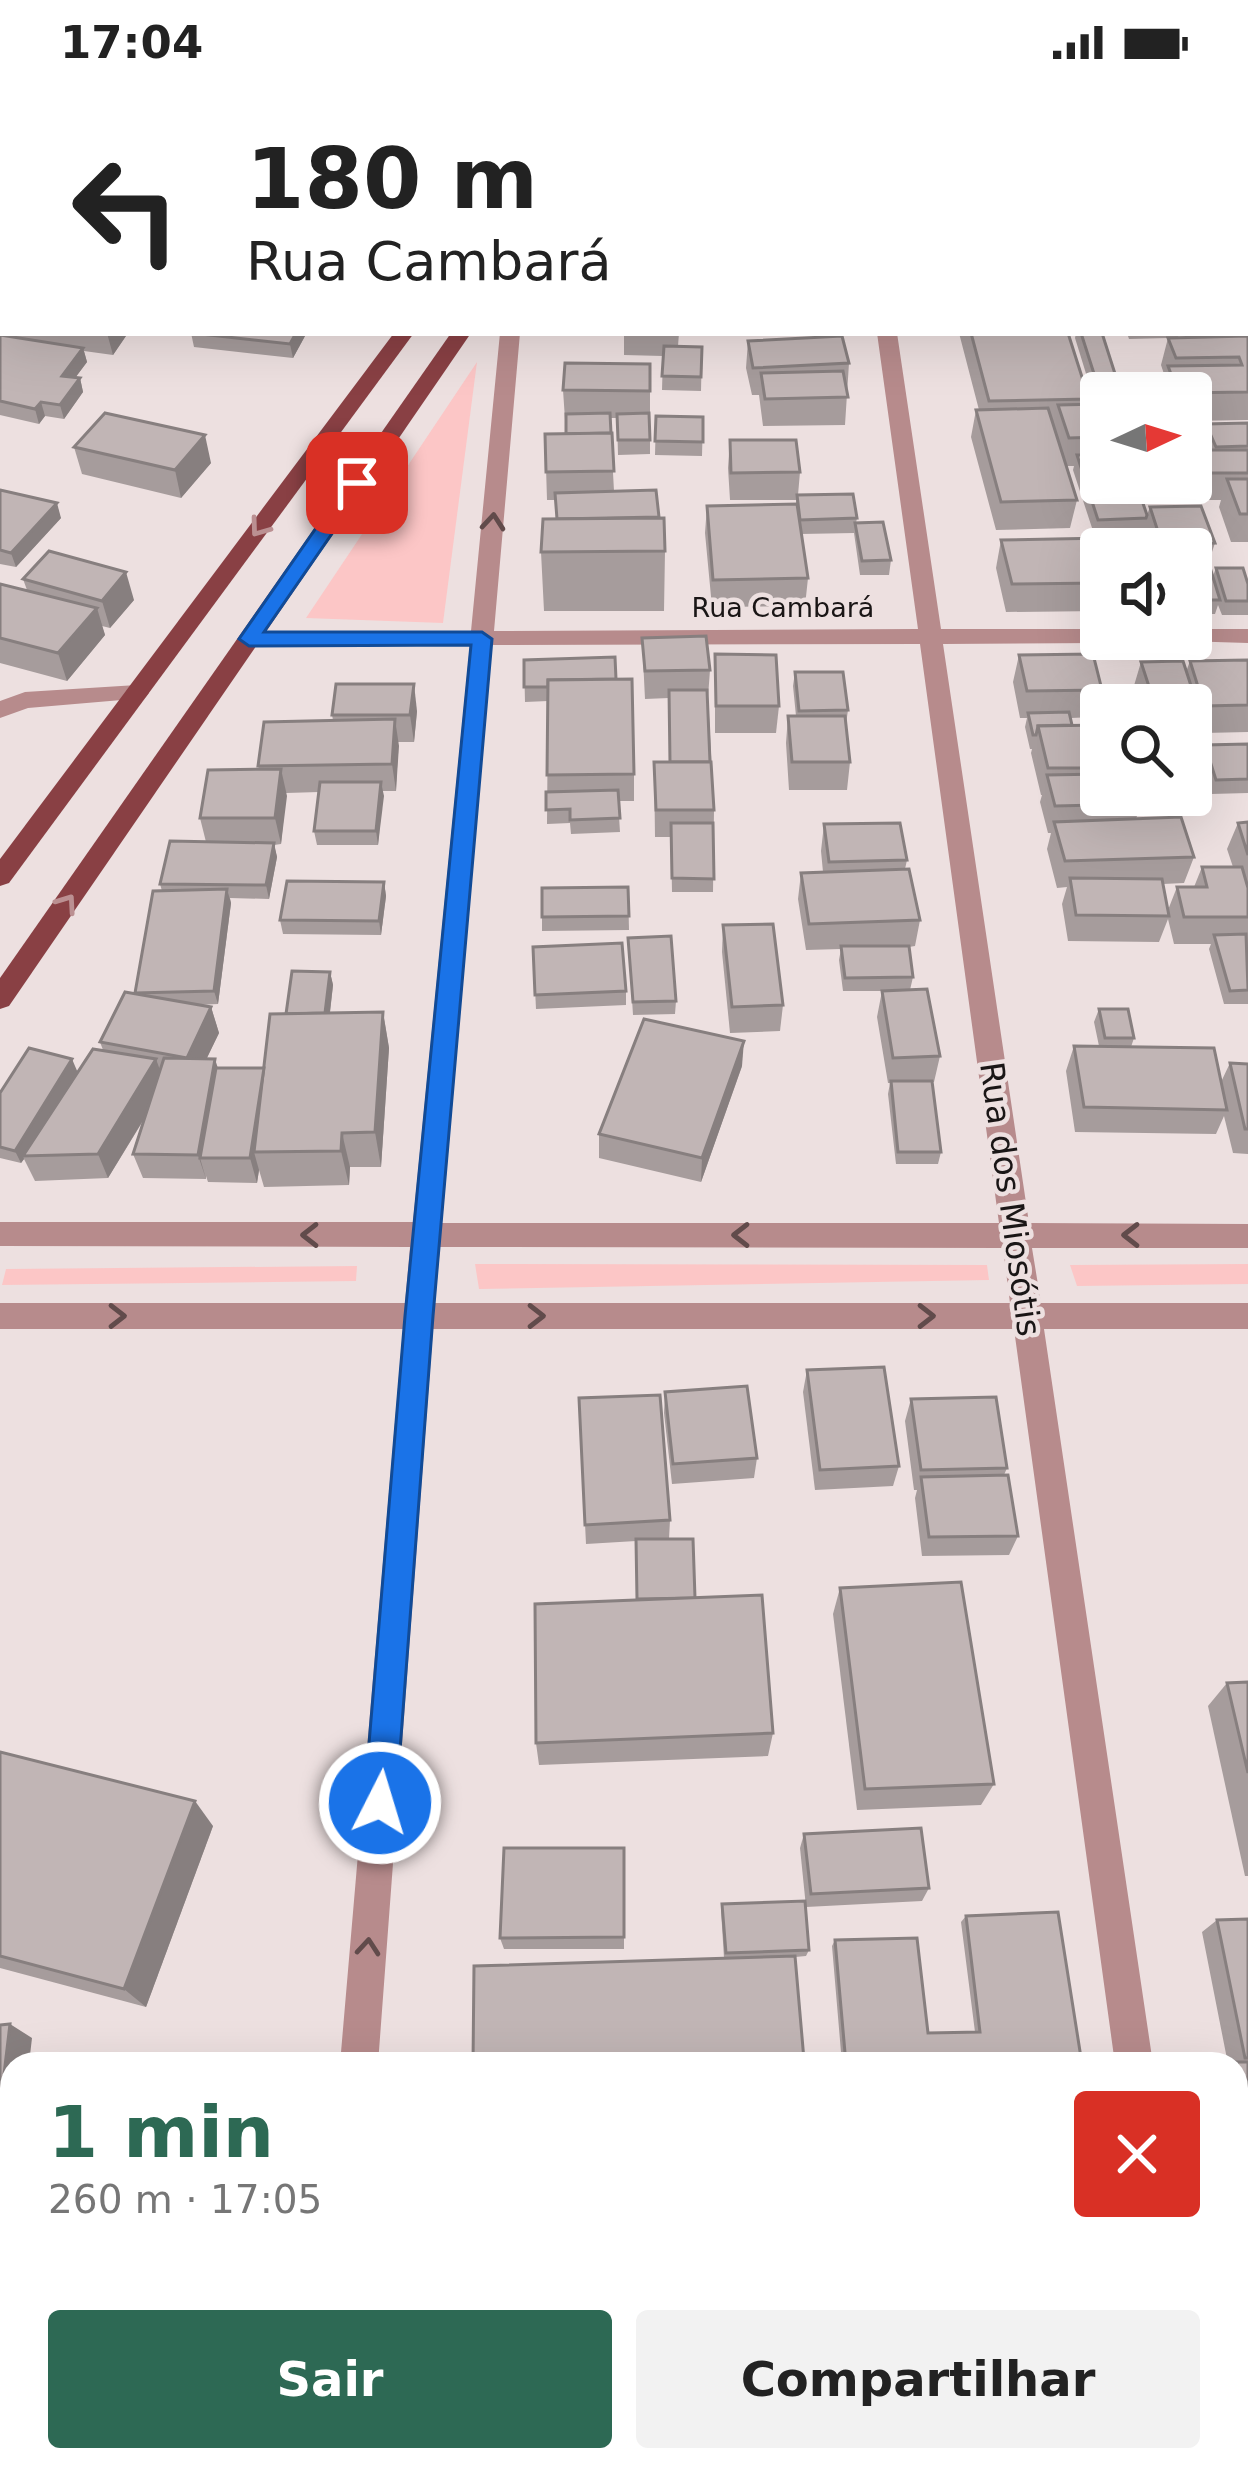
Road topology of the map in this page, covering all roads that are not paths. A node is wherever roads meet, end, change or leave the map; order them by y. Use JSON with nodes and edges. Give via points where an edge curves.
{"nodes":[{"id":1,"x":402,"y":336,"type":"edge"},
{"id":2,"x":459,"y":336,"type":"edge"},
{"id":3,"x":510,"y":336,"type":"edge"},
{"id":4,"x":887,"y":336,"type":"edge"},
{"id":5,"x":1080,"y":636,"type":"edge"},
{"id":6,"x":1212,"y":636,"type":"edge"},
{"id":7,"x":1248,"y":636,"type":"edge"},
{"id":8,"x":931,"y":637,"type":"junction"},
{"id":9,"x":249,"y":639,"type":"junction"},
{"id":10,"x":482,"y":639,"type":"junction"},
{"id":11,"x":136,"y":693,"type":"junction"},
{"id":12,"x":0,"y":710,"type":"edge"},
{"id":13,"x":0,"y":877,"type":"edge"},
{"id":14,"x":0,"y":999,"type":"edge"},
{"id":15,"x":0,"y":1234,"type":"edge"},
{"id":16,"x":427,"y":1235,"type":"junction"},
{"id":17,"x":1016,"y":1235,"type":"junction"},
{"id":18,"x":1248,"y":1236,"type":"edge"},
{"id":19,"x":0,"y":1316,"type":"edge"},
{"id":20,"x":419,"y":1316,"type":"junction"},
{"id":21,"x":1027,"y":1316,"type":"junction"},
{"id":22,"x":1248,"y":1316,"type":"edge"},
{"id":23,"x":360,"y":2052,"type":"edge"},
{"id":24,"x":1132,"y":2052,"type":"edge"}],
"edges":[{"from":1,"to":11,"type":"main road","one_way":true},
{"from":2,"to":9,"type":"main road"},
{"from":10,"to":3,"type":"street","one_way":true},
{"from":4,"to":8,"type":"street","name":"Rua dos Miosótis"},
{"from":5,"to":8,"type":"street","name":"Rua Cambará"},
{"from":6,"to":7,"type":"street"},
{"from":8,"to":10,"type":"street","name":"Rua Cambará"},
{"from":8,"to":17,"type":"street","name":"Rua dos Miosótis"},
{"from":9,"to":10,"type":"street","name":"Rua Cambará"},
{"from":14,"to":9,"type":"main road","one_way":true},
{"from":10,"to":16,"type":"street"},
{"from":11,"to":12,"type":"street","via":[[45,698]]},
{"from":11,"to":13,"type":"main road"},
{"from":16,"to":15,"type":"street","one_way":true},
{"from":17,"to":16,"type":"street","one_way":true},
{"from":16,"to":20,"type":"street"},
{"from":18,"to":17,"type":"street","one_way":true},
{"from":17,"to":21,"type":"street","name":"Rua dos Miosótis"},
{"from":19,"to":20,"type":"street","one_way":true},
{"from":20,"to":21,"type":"street","one_way":true},
{"from":23,"to":20,"type":"street","one_way":true},
{"from":21,"to":22,"type":"street"},
{"from":21,"to":24,"type":"street","name":"Rua dos Miosótis"}]}
